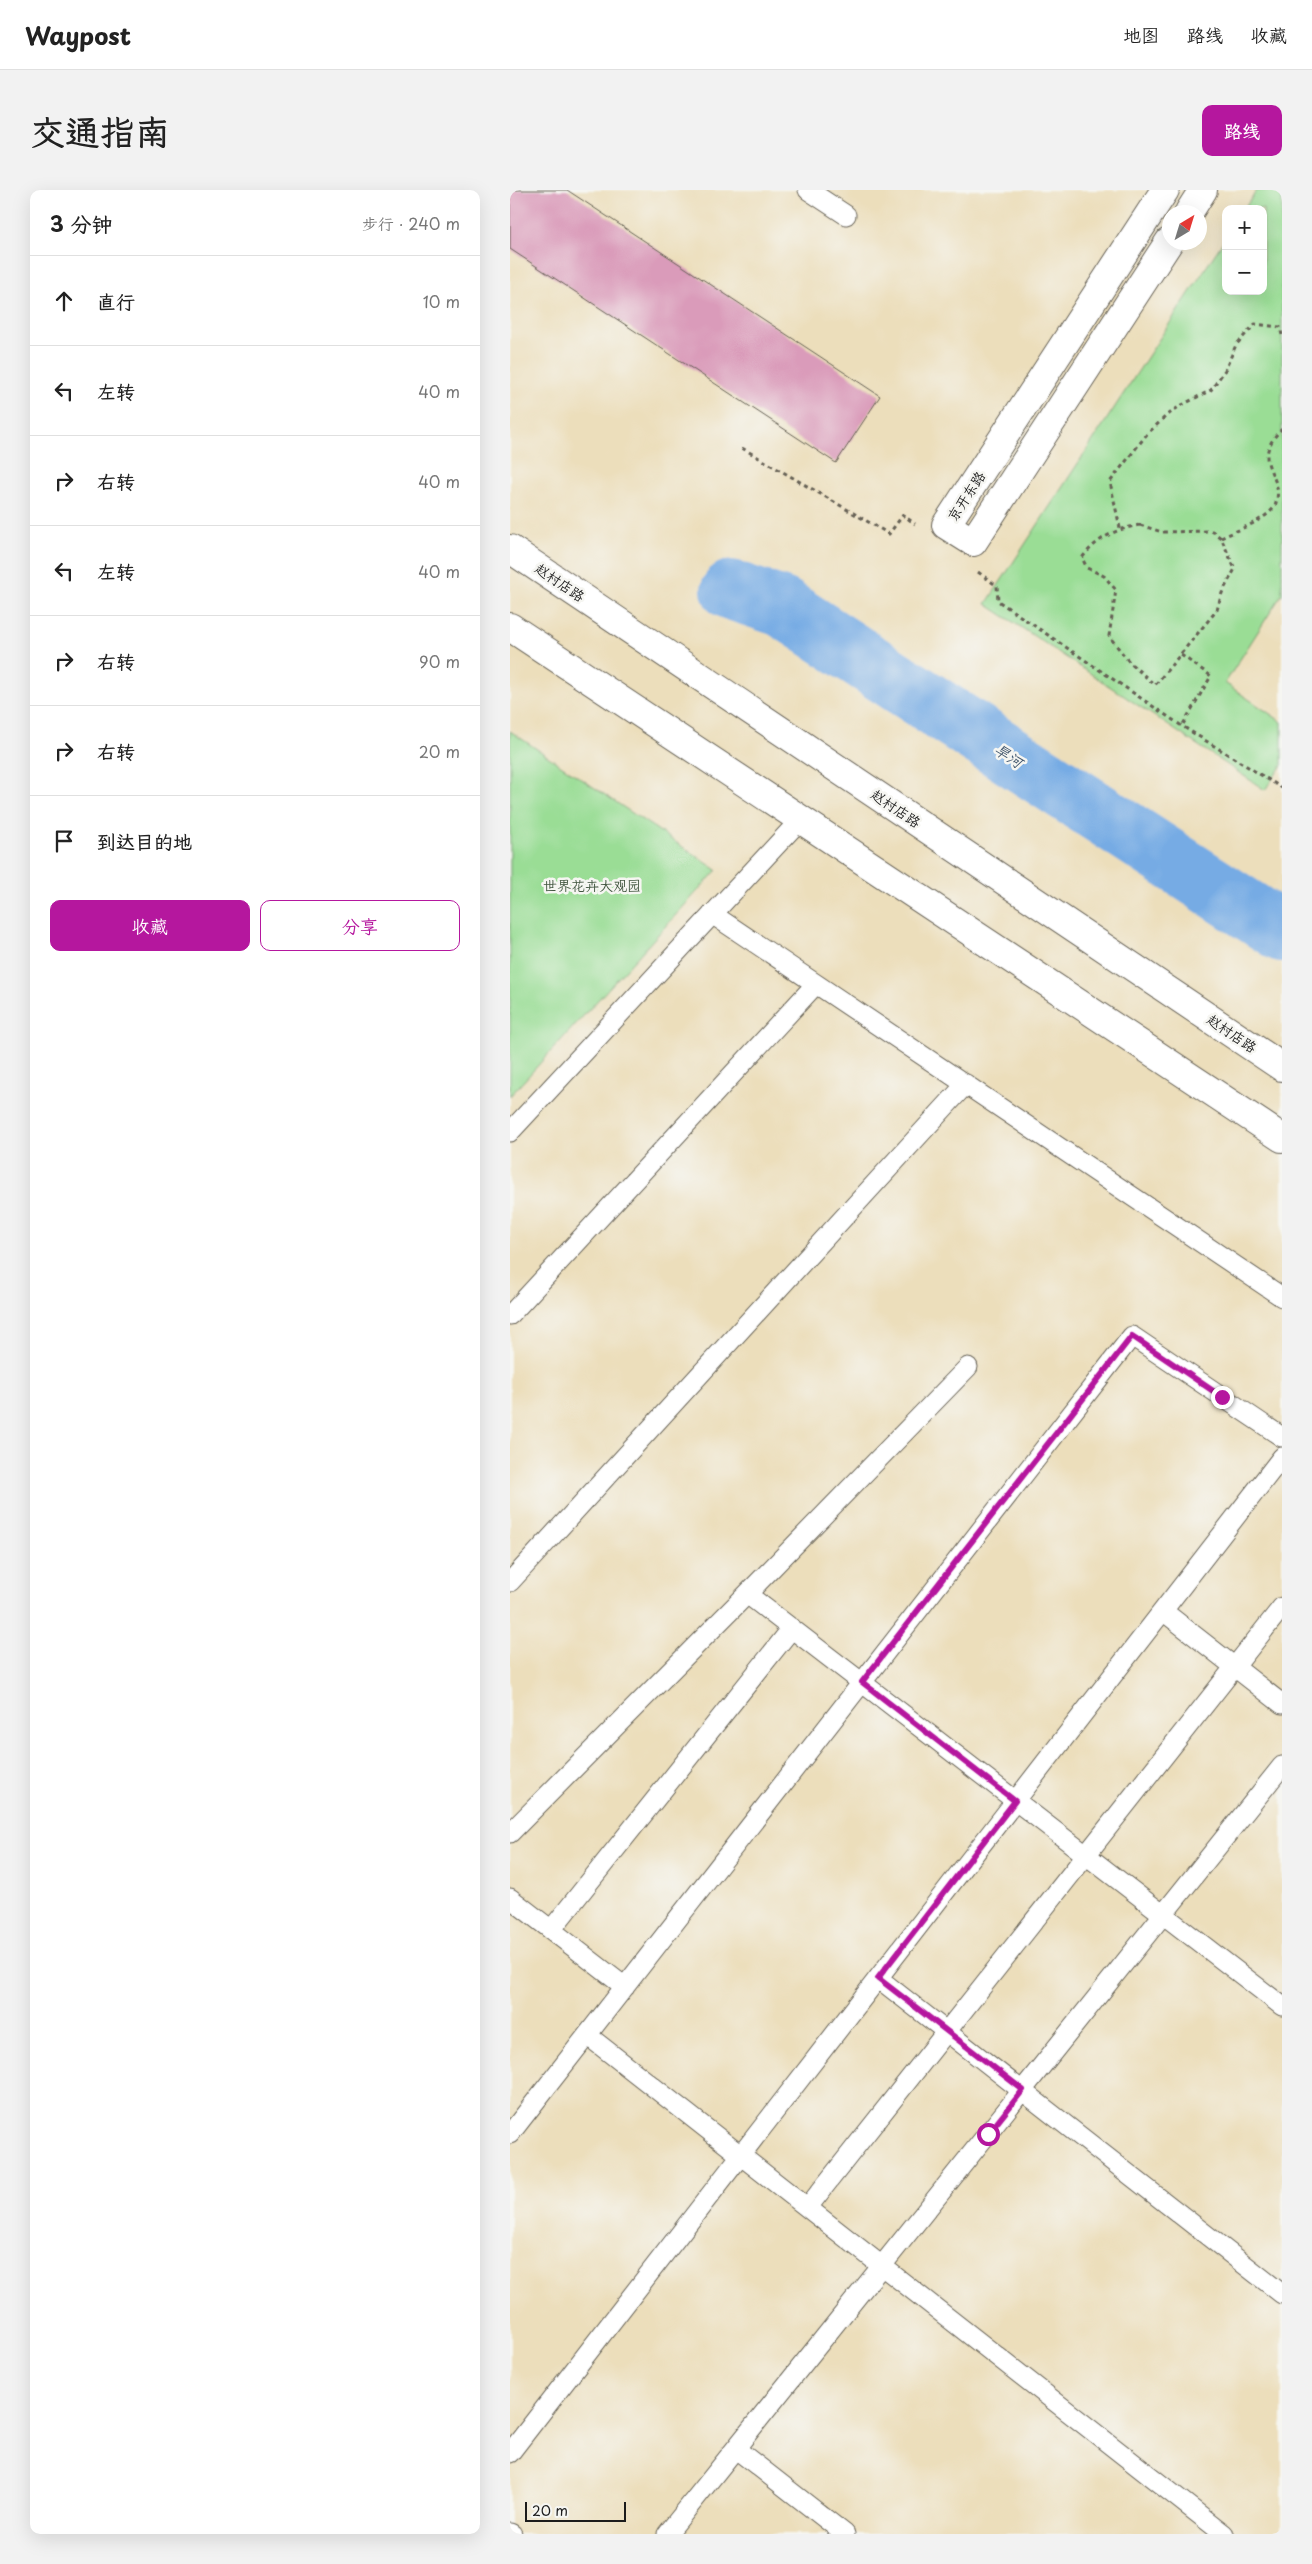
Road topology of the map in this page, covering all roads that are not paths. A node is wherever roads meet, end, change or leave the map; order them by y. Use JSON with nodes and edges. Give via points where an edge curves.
{"nodes":[{"id":1,"x":808,"y":190,"type":"edge"},
{"id":2,"x":1165,"y":190,"type":"edge"},
{"id":3,"x":1204,"y":190,"type":"edge"},
{"id":4,"x":1194,"y":205,"type":"edge"},
{"id":5,"x":846,"y":215,"type":"dead end"},
{"id":6,"x":1165,"y":250,"type":"edge"},
{"id":7,"x":510,"y":549,"type":"edge"},
{"id":8,"x":510,"y":627,"type":"edge"},
{"id":9,"x":800,"y":820,"type":"junction"},
{"id":10,"x":712,"y":914,"type":"junction"},
{"id":11,"x":816,"y":984,"type":"junction"},
{"id":12,"x":1282,"y":1067,"type":"edge"},
{"id":13,"x":966,"y":1084,"type":"junction"},
{"id":14,"x":510,"y":1132,"type":"edge"},
{"id":15,"x":1282,"y":1138,"type":"edge"},
{"id":16,"x":1282,"y":1297,"type":"edge"},
{"id":17,"x":510,"y":1315,"type":"edge"},
{"id":18,"x":968,"y":1367,"type":"dead end"},
{"id":19,"x":1282,"y":1437,"type":"edge"},
{"id":20,"x":1282,"y":1457,"type":"edge"},
{"id":21,"x":510,"y":1582,"type":"edge"},
{"id":22,"x":747,"y":1594,"type":"junction"},
{"id":23,"x":1282,"y":1607,"type":"edge"},
{"id":24,"x":1163,"y":1611,"type":"junction"},
{"id":25,"x":792,"y":1628,"type":"junction"},
{"id":26,"x":1235,"y":1667,"type":"junction"},
{"id":27,"x":862,"y":1682,"type":"junction"},
{"id":28,"x":1282,"y":1704,"type":"edge"},
{"id":29,"x":1282,"y":1766,"type":"edge"},
{"id":30,"x":1015,"y":1801,"type":"junction"},
{"id":31,"x":510,"y":1833,"type":"edge"},
{"id":32,"x":1086,"y":1855,"type":"junction"},
{"id":33,"x":510,"y":1898,"type":"edge"},
{"id":34,"x":1163,"y":1914,"type":"junction"},
{"id":35,"x":551,"y":1930,"type":"junction"},
{"id":36,"x":878,"y":1978,"type":"junction"},
{"id":37,"x":625,"y":1987,"type":"junction"},
{"id":38,"x":1282,"y":2006,"type":"edge"},
{"id":39,"x":947,"y":2030,"type":"junction"},
{"id":40,"x":587,"y":2035,"type":"junction"},
{"id":41,"x":1023,"y":2090,"type":"junction"},
{"id":42,"x":510,"y":2134,"type":"edge"},
{"id":43,"x":741,"y":2154,"type":"junction"},
{"id":44,"x":808,"y":2206,"type":"junction"},
{"id":45,"x":883,"y":2265,"type":"junction"},
{"id":46,"x":1282,"y":2294,"type":"edge"},
{"id":47,"x":736,"y":2449,"type":"junction"},
{"id":48,"x":510,"y":2453,"type":"edge"},
{"id":49,"x":667,"y":2534,"type":"edge"},
{"id":50,"x":845,"y":2534,"type":"edge"},
{"id":51,"x":1224,"y":2534,"type":"edge"}],
"edges":[{"from":1,"to":5,"type":"lane"},
{"from":2,"to":6,"type":"main road","name":"京开东路","via":[[946,525],[972,542]]},
{"from":3,"to":4,"type":"main road"},
{"from":7,"to":12,"type":"main road","name":"赵村店路"},
{"from":8,"to":9,"type":"main road"},
{"from":9,"to":10,"type":"lane"},
{"from":9,"to":15,"type":"main road"},
{"from":10,"to":11,"type":"lane"},
{"from":10,"to":14,"type":"lane"},
{"from":11,"to":13,"type":"lane"},
{"from":11,"to":17,"type":"lane"},
{"from":13,"to":16,"type":"lane"},
{"from":13,"to":21,"type":"lane"},
{"from":18,"to":22,"type":"lane"},
{"from":19,"to":27,"type":"lane","via":[[1132,1336]]},
{"from":20,"to":24,"type":"lane"},
{"from":22,"to":25,"type":"lane"},
{"from":22,"to":31,"type":"lane"},
{"from":23,"to":26,"type":"lane"},
{"from":24,"to":26,"type":"lane"},
{"from":24,"to":30,"type":"lane"},
{"from":25,"to":27,"type":"lane"},
{"from":25,"to":35,"type":"lane"},
{"from":26,"to":28,"type":"lane"},
{"from":26,"to":32,"type":"lane"},
{"from":27,"to":30,"type":"lane"},
{"from":27,"to":37,"type":"lane"},
{"from":29,"to":34,"type":"lane"},
{"from":30,"to":32,"type":"lane"},
{"from":30,"to":36,"type":"lane"},
{"from":32,"to":34,"type":"lane"},
{"from":32,"to":39,"type":"lane"},
{"from":33,"to":35,"type":"lane"},
{"from":34,"to":38,"type":"lane"},
{"from":34,"to":41,"type":"lane"},
{"from":35,"to":37,"type":"lane"},
{"from":36,"to":39,"type":"lane"},
{"from":36,"to":43,"type":"lane"},
{"from":37,"to":40,"type":"lane"},
{"from":39,"to":41,"type":"lane"},
{"from":39,"to":44,"type":"lane"},
{"from":40,"to":42,"type":"lane"},
{"from":40,"to":43,"type":"lane"},
{"from":41,"to":45,"type":"lane"},
{"from":41,"to":46,"type":"lane"},
{"from":43,"to":44,"type":"lane"},
{"from":43,"to":48,"type":"lane"},
{"from":44,"to":45,"type":"lane"},
{"from":45,"to":47,"type":"lane"},
{"from":45,"to":51,"type":"lane"},
{"from":47,"to":49,"type":"lane"},
{"from":47,"to":50,"type":"lane"}]}
